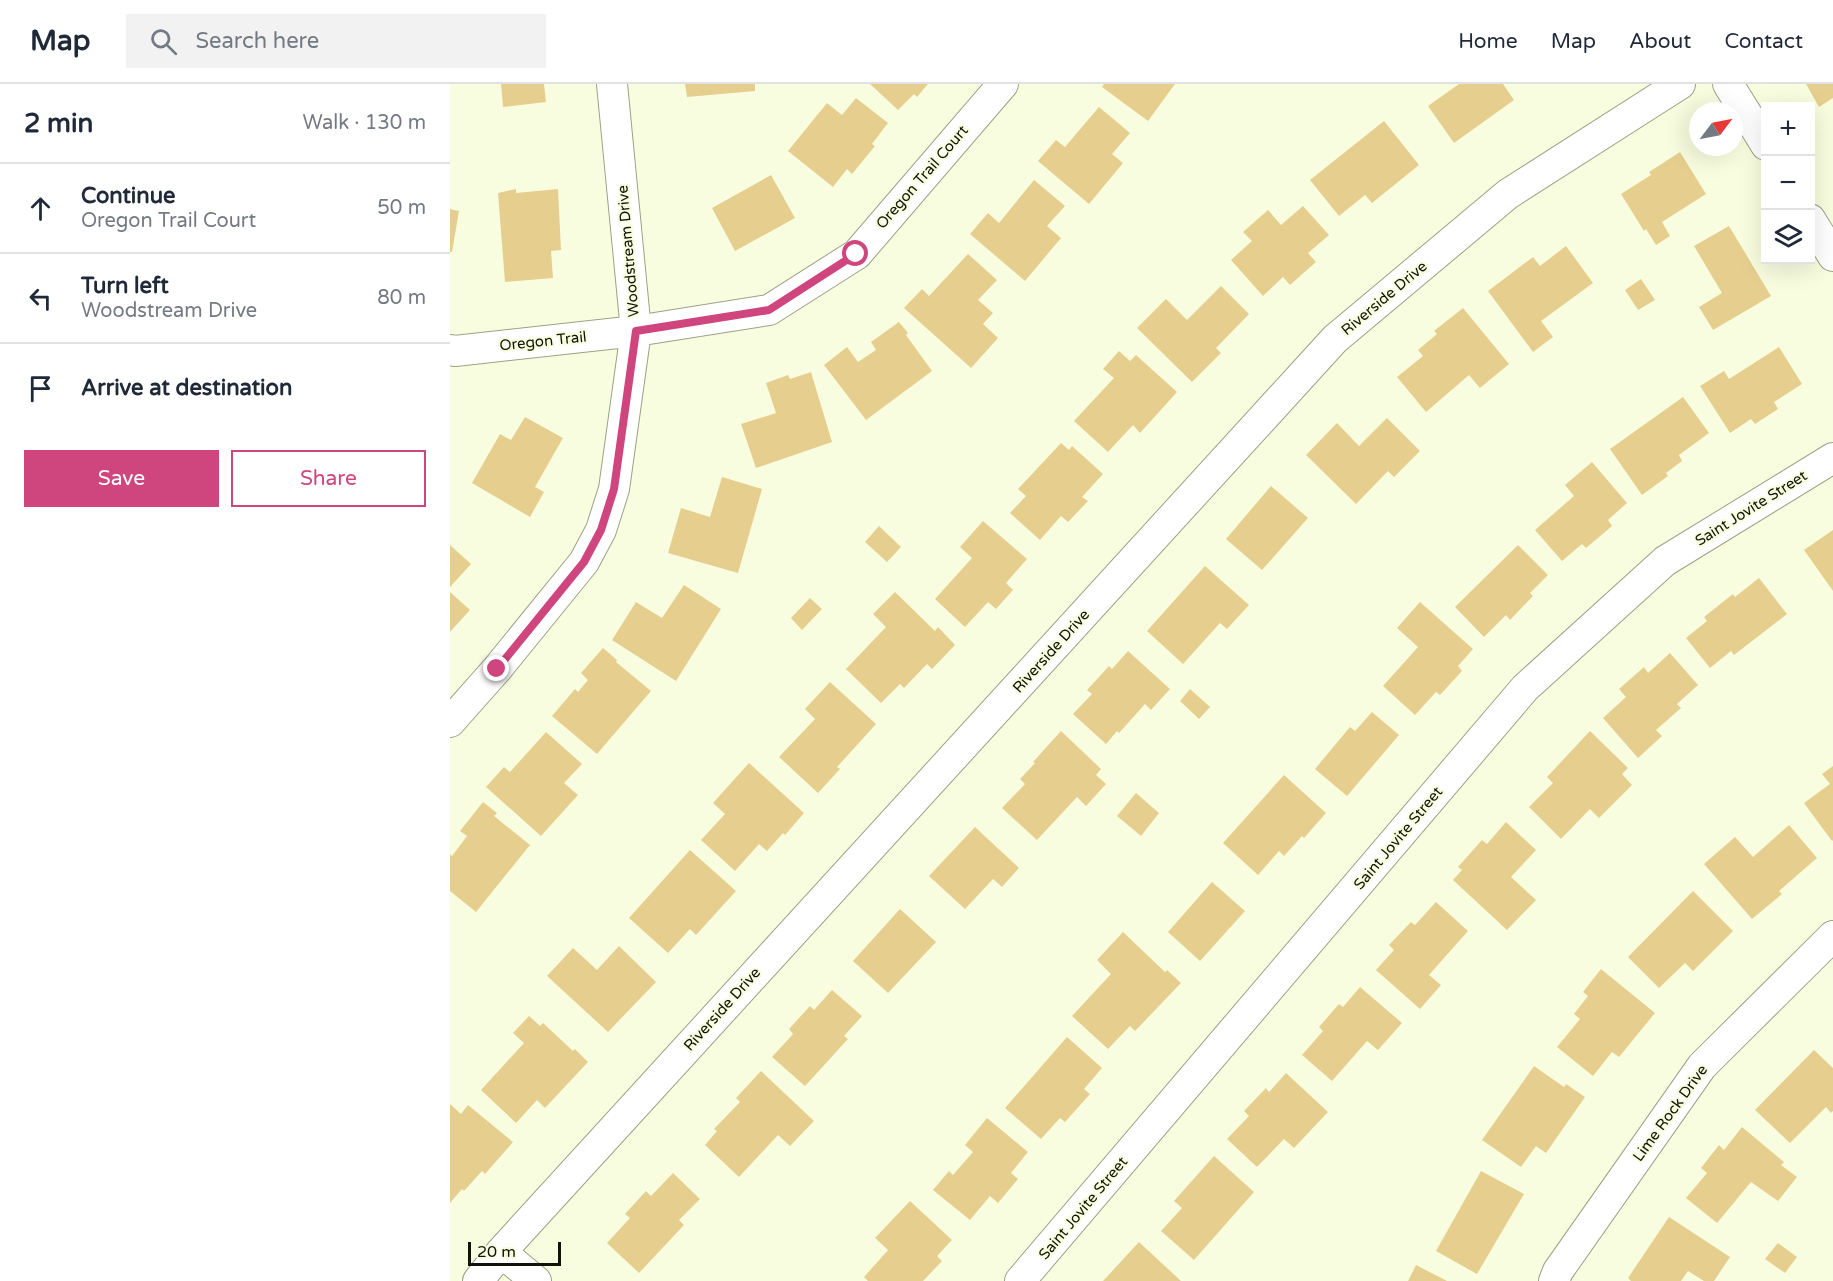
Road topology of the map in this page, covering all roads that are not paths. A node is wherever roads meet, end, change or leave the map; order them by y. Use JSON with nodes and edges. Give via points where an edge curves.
{"nodes":[{"id":1,"x":612,"y":84,"type":"edge"},
{"id":2,"x":1004,"y":84,"type":"edge"},
{"id":3,"x":1680,"y":84,"type":"edge"},
{"id":4,"x":1728,"y":84,"type":"edge"},
{"id":5,"x":1761,"y":138,"type":"edge"},
{"id":6,"x":1815,"y":227,"type":"edge"},
{"id":7,"x":1833,"y":256,"type":"edge"},
{"id":8,"x":636,"y":331,"type":"junction"},
{"id":9,"x":450,"y":350,"type":"edge"},
{"id":10,"x":1833,"y":458,"type":"edge"},
{"id":11,"x":450,"y":722,"type":"edge"},
{"id":12,"x":1833,"y":936,"type":"edge"},
{"id":13,"x":501,"y":1252,"type":"junction"},
{"id":14,"x":478,"y":1281,"type":"edge"},
{"id":15,"x":536,"y":1281,"type":"edge"},
{"id":16,"x":1020,"y":1281,"type":"edge"},
{"id":17,"x":1554,"y":1281,"type":"edge"}],
"edges":[{"from":1,"to":8,"type":"street","name":"Woodstream Drive"},
{"from":2,"to":8,"type":"street","name":"Oregon Trail Court","via":[[856,254],[769,310]]},
{"from":3,"to":13,"type":"street","name":"Riverside Drive","via":[[1508,194],[1335,339]]},
{"from":4,"to":5,"type":"street"},
{"from":6,"to":7,"type":"street"},
{"from":8,"to":9,"type":"street","name":"Oregon Trail"},
{"from":8,"to":11,"type":"street","name":"Woodstream Drive","via":[[614,489],[601,530],[584,562]]},
{"from":10,"to":16,"type":"street","name":"Saint Jovite Street","via":[[1665,561],[1525,688]]},
{"from":12,"to":17,"type":"street","name":"Lime Rock Drive","via":[[1702,1066]]},
{"from":13,"to":14,"type":"street","name":"Riverside Drive"},
{"from":13,"to":15,"type":"street"}]}
